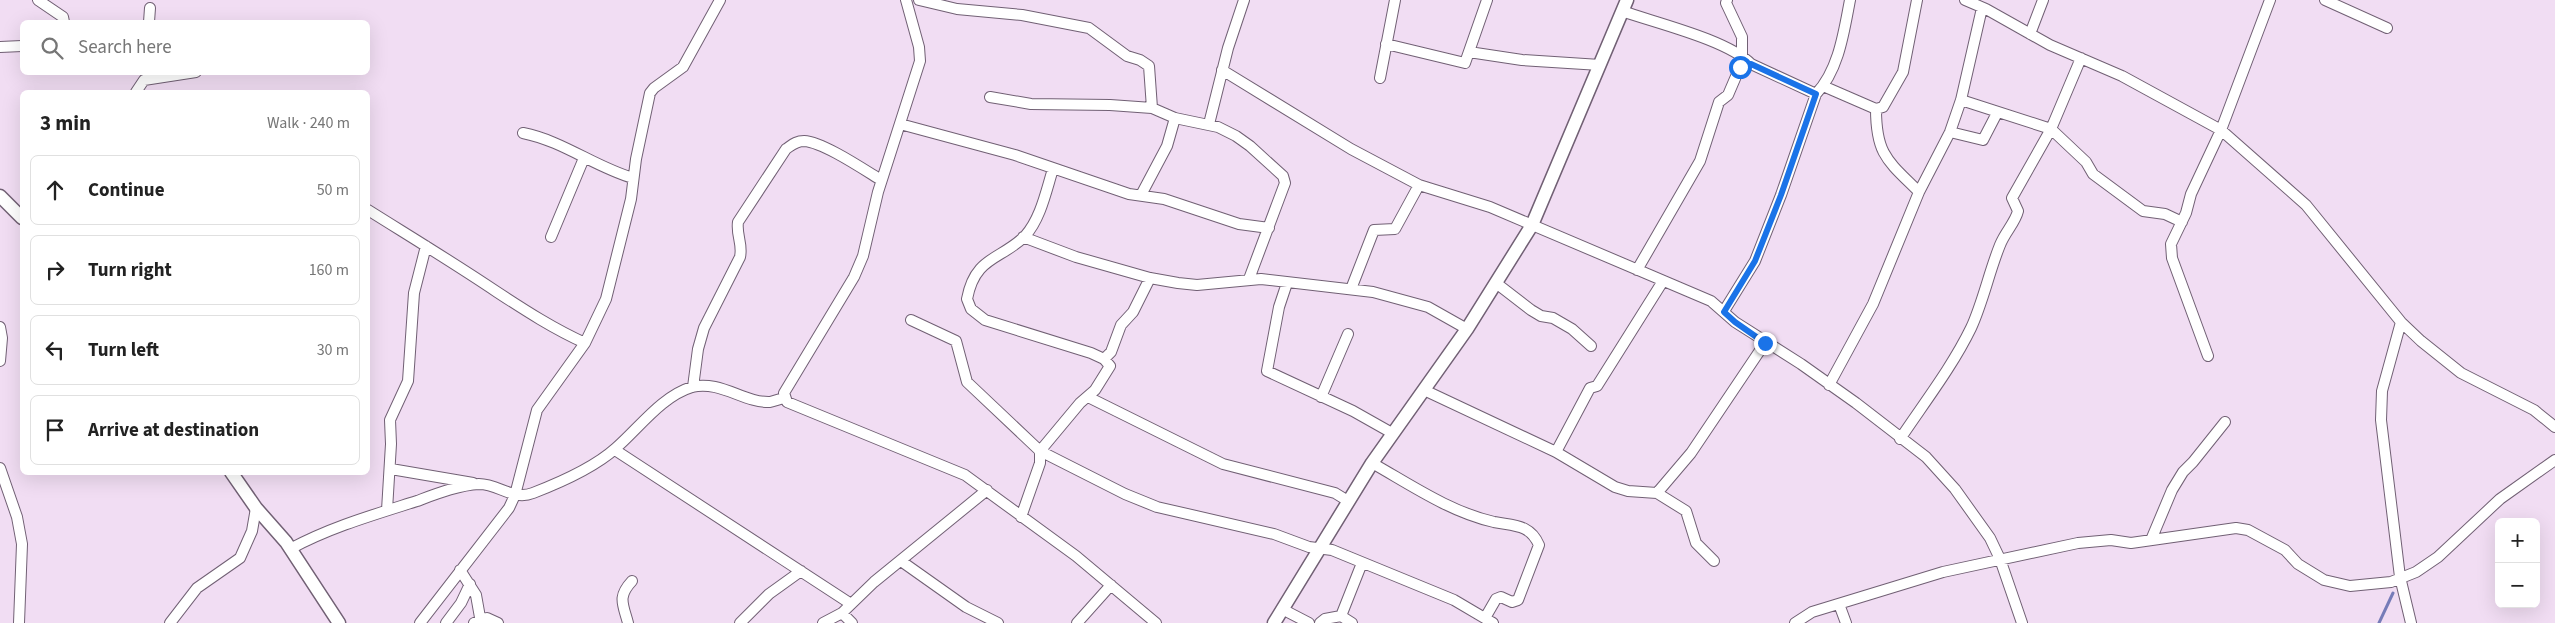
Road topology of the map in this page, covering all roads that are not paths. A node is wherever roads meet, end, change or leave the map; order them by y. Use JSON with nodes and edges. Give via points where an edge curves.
{"nodes":[{"id":1,"x":38,"y":0,"type":"edge"},
{"id":2,"x":720,"y":0,"type":"edge"},
{"id":3,"x":906,"y":0,"type":"edge"},
{"id":4,"x":919,"y":0,"type":"edge"},
{"id":5,"x":1244,"y":0,"type":"edge"},
{"id":6,"x":1395,"y":0,"type":"edge"},
{"id":7,"x":1487,"y":0,"type":"edge"},
{"id":8,"x":1727,"y":0,"type":"edge"},
{"id":9,"x":1850,"y":0,"type":"edge"},
{"id":10,"x":1917,"y":0,"type":"edge"},
{"id":11,"x":1965,"y":0,"type":"edge"},
{"id":12,"x":2044,"y":0,"type":"edge"},
{"id":13,"x":2270,"y":0,"type":"edge"},
{"id":14,"x":2325,"y":0,"type":"edge"},
{"id":15,"x":1624,"y":6,"type":"edge"},
{"id":16,"x":150,"y":8,"type":"dead end"},
{"id":17,"x":1982,"y":8,"type":"junction"},
{"id":18,"x":64,"y":20,"type":"edge"},
{"id":19,"x":149,"y":20,"type":"edge"},
{"id":20,"x":2387,"y":28,"type":"dead end"},
{"id":21,"x":2030,"y":34,"type":"junction"},
{"id":22,"x":1386,"y":44,"type":"junction"},
{"id":23,"x":20,"y":46,"type":"edge"},
{"id":24,"x":0,"y":47,"type":"edge"},
{"id":25,"x":1469,"y":52,"type":"junction"},
{"id":26,"x":1742,"y":55,"type":"junction"},
{"id":27,"x":2081,"y":58,"type":"junction"},
{"id":28,"x":1751,"y":64,"type":"junction"},
{"id":29,"x":1600,"y":65,"type":"junction"},
{"id":30,"x":1222,"y":70,"type":"junction"},
{"id":31,"x":158,"y":75,"type":"edge"},
{"id":32,"x":145,"y":76,"type":"edge"},
{"id":33,"x":1380,"y":78,"type":"dead end"},
{"id":34,"x":137,"y":90,"type":"edge"},
{"id":35,"x":1819,"y":90,"type":"junction"},
{"id":36,"x":990,"y":97,"type":"dead end"},
{"id":37,"x":1961,"y":100,"type":"junction"},
{"id":38,"x":1152,"y":108,"type":"junction"},
{"id":39,"x":1876,"y":110,"type":"junction"},
{"id":40,"x":1997,"y":113,"type":"junction"},
{"id":41,"x":1175,"y":118,"type":"junction"},
{"id":42,"x":900,"y":124,"type":"junction"},
{"id":43,"x":1209,"y":124,"type":"junction"},
{"id":44,"x":2051,"y":129,"type":"junction"},
{"id":45,"x":2221,"y":130,"type":"junction"},
{"id":46,"x":1950,"y":132,"type":"junction"},
{"id":47,"x":523,"y":133,"type":"dead end"},
{"id":48,"x":584,"y":158,"type":"junction"},
{"id":49,"x":1053,"y":169,"type":"junction"},
{"id":50,"x":633,"y":178,"type":"junction"},
{"id":51,"x":882,"y":180,"type":"junction"},
{"id":52,"x":1419,"y":185,"type":"junction"},
{"id":53,"x":1919,"y":192,"type":"junction"},
{"id":54,"x":1141,"y":195,"type":"junction"},
{"id":55,"x":0,"y":196,"type":"edge"},
{"id":56,"x":370,"y":211,"type":"edge"},
{"id":57,"x":20,"y":216,"type":"edge"},
{"id":58,"x":2182,"y":222,"type":"junction"},
{"id":59,"x":1532,"y":225,"type":"junction"},
{"id":60,"x":1269,"y":228,"type":"junction"},
{"id":61,"x":1023,"y":237,"type":"junction"},
{"id":62,"x":551,"y":238,"type":"dead end"},
{"id":63,"x":426,"y":246,"type":"junction"},
{"id":64,"x":1637,"y":270,"type":"junction"},
{"id":65,"x":1150,"y":278,"type":"junction"},
{"id":66,"x":1249,"y":279,"type":"junction"},
{"id":67,"x":1663,"y":281,"type":"junction"},
{"id":68,"x":1288,"y":283,"type":"junction"},
{"id":69,"x":1496,"y":283,"type":"junction"},
{"id":70,"x":1351,"y":290,"type":"junction"},
{"id":71,"x":1724,"y":312,"type":"junction"},
{"id":72,"x":911,"y":320,"type":"dead end"},
{"id":73,"x":2401,"y":322,"type":"junction"},
{"id":74,"x":0,"y":327,"type":"edge"},
{"id":75,"x":1467,"y":328,"type":"junction"},
{"id":76,"x":1348,"y":334,"type":"dead end"},
{"id":77,"x":585,"y":343,"type":"junction"},
{"id":78,"x":1765,"y":343,"type":"junction"},
{"id":79,"x":1591,"y":346,"type":"dead end"},
{"id":80,"x":2208,"y":356,"type":"dead end"},
{"id":81,"x":1104,"y":359,"type":"junction"},
{"id":82,"x":0,"y":361,"type":"edge"},
{"id":83,"x":1829,"y":385,"type":"junction"},
{"id":84,"x":693,"y":387,"type":"junction"},
{"id":85,"x":1424,"y":390,"type":"junction"},
{"id":86,"x":1320,"y":396,"type":"junction"},
{"id":87,"x":1088,"y":397,"type":"junction"},
{"id":88,"x":784,"y":398,"type":"junction"},
{"id":89,"x":2225,"y":422,"type":"dead end"},
{"id":90,"x":2555,"y":427,"type":"edge"},
{"id":91,"x":1392,"y":433,"type":"junction"},
{"id":92,"x":1900,"y":439,"type":"junction"},
{"id":93,"x":615,"y":450,"type":"junction"},
{"id":94,"x":1040,"y":451,"type":"junction"},
{"id":95,"x":1556,"y":452,"type":"junction"},
{"id":96,"x":2555,"y":460,"type":"edge"},
{"id":97,"x":1372,"y":463,"type":"junction"},
{"id":98,"x":390,"y":469,"type":"junction"},
{"id":99,"x":0,"y":470,"type":"edge"},
{"id":100,"x":233,"y":475,"type":"edge"},
{"id":101,"x":479,"y":484,"type":"junction"},
{"id":102,"x":987,"y":490,"type":"junction"},
{"id":103,"x":1657,"y":493,"type":"junction"},
{"id":104,"x":515,"y":495,"type":"junction"},
{"id":105,"x":1348,"y":501,"type":"junction"},
{"id":106,"x":256,"y":508,"type":"junction"},
{"id":107,"x":387,"y":510,"type":"junction"},
{"id":108,"x":1021,"y":517,"type":"junction"},
{"id":109,"x":2151,"y":540,"type":"junction"},
{"id":110,"x":1320,"y":547,"type":"junction"},
{"id":111,"x":290,"y":548,"type":"junction"},
{"id":112,"x":2000,"y":559,"type":"junction"},
{"id":113,"x":901,"y":561,"type":"junction"},
{"id":114,"x":1714,"y":561,"type":"dead end"},
{"id":115,"x":1362,"y":563,"type":"junction"},
{"id":116,"x":460,"y":570,"type":"junction"},
{"id":117,"x":801,"y":570,"type":"junction"},
{"id":118,"x":2400,"y":577,"type":"junction"},
{"id":119,"x":632,"y":581,"type":"dead end"},
{"id":120,"x":470,"y":584,"type":"junction"},
{"id":121,"x":1111,"y":585,"type":"junction"},
{"id":122,"x":851,"y":604,"type":"junction"},
{"id":123,"x":1839,"y":604,"type":"junction"},
{"id":124,"x":1282,"y":609,"type":"junction"},
{"id":125,"x":842,"y":613,"type":"junction"},
{"id":126,"x":1341,"y":616,"type":"junction"},
{"id":127,"x":1489,"y":621,"type":"edge"},
{"id":128,"x":479,"y":622,"type":"edge"},
{"id":129,"x":19,"y":623,"type":"edge"},
{"id":130,"x":170,"y":623,"type":"edge"},
{"id":131,"x":339,"y":623,"type":"edge"},
{"id":132,"x":420,"y":623,"type":"edge"},
{"id":133,"x":446,"y":623,"type":"edge"},
{"id":134,"x":498,"y":623,"type":"edge"},
{"id":135,"x":628,"y":623,"type":"edge"},
{"id":136,"x":740,"y":623,"type":"edge"},
{"id":137,"x":823,"y":623,"type":"edge"},
{"id":138,"x":852,"y":623,"type":"edge"},
{"id":139,"x":998,"y":623,"type":"edge"},
{"id":140,"x":1077,"y":623,"type":"edge"},
{"id":141,"x":1156,"y":623,"type":"edge"},
{"id":142,"x":1274,"y":623,"type":"edge"},
{"id":143,"x":1309,"y":623,"type":"edge"},
{"id":144,"x":1320,"y":623,"type":"edge"},
{"id":145,"x":1352,"y":623,"type":"edge"},
{"id":146,"x":1795,"y":623,"type":"edge"},
{"id":147,"x":1846,"y":623,"type":"edge"},
{"id":148,"x":2022,"y":623,"type":"edge"},
{"id":149,"x":2411,"y":623,"type":"edge"}],
"edges":[{"from":1,"to":18,"type":"street"},
{"from":2,"to":50,"type":"street","via":[[682,67],[650,93]]},
{"from":3,"to":42,"type":"street","via":[[920,61]]},
{"from":4,"to":38,"type":"street","via":[[957,9],[1022,15],[1089,28],[1127,56],[1149,66]]},
{"from":5,"to":30,"type":"street"},
{"from":6,"to":22,"type":"street"},
{"from":7,"to":25,"type":"street"},
{"from":8,"to":26,"type":"street","via":[[1742,37]]},
{"from":9,"to":35,"type":"street","via":[[1839,50]]},
{"from":10,"to":39,"type":"street","via":[[1903,72],[1883,107]]},
{"from":11,"to":17,"type":"street"},
{"from":12,"to":21,"type":"street"},
{"from":13,"to":45,"type":"street"},
{"from":14,"to":20,"type":"street"},
{"from":15,"to":26,"type":"street"},
{"from":15,"to":29,"type":"street"},
{"from":16,"to":19,"type":"street"},
{"from":17,"to":21,"type":"street"},
{"from":17,"to":37,"type":"street"},
{"from":21,"to":27,"type":"street"},
{"from":22,"to":25,"type":"street","via":[[1465,63]]},
{"from":22,"to":33,"type":"street"},
{"from":23,"to":24,"type":"street"},
{"from":25,"to":29,"type":"street","via":[[1522,60]]},
{"from":26,"to":28,"type":"street"},
{"from":27,"to":44,"type":"street"},
{"from":27,"to":45,"type":"street","via":[[2122,76]]},
{"from":28,"to":35,"type":"street"},
{"from":28,"to":64,"type":"street","via":[[1740,67],[1728,95],[1719,102],[1700,161]]},
{"from":29,"to":59,"type":"street"},
{"from":30,"to":43,"type":"street"},
{"from":30,"to":52,"type":"street"},
{"from":31,"to":32,"type":"street"},
{"from":32,"to":34,"type":"street"},
{"from":35,"to":39,"type":"street"},
{"from":35,"to":71,"type":"street","via":[[1755,261]]},
{"from":36,"to":38,"type":"street","via":[[1031,104]]},
{"from":37,"to":40,"type":"street"},
{"from":37,"to":46,"type":"street"},
{"from":38,"to":41,"type":"street"},
{"from":39,"to":53,"type":"street","via":[[1876,135],[1887,161]]},
{"from":40,"to":44,"type":"street"},
{"from":40,"to":46,"type":"street","via":[[1983,140]]},
{"from":41,"to":43,"type":"street"},
{"from":41,"to":54,"type":"street","via":[[1167,146]]},
{"from":42,"to":49,"type":"street","via":[[1015,155]]},
{"from":42,"to":51,"type":"street"},
{"from":43,"to":60,"type":"street","via":[[1250,146],[1285,180]]},
{"from":44,"to":58,"type":"street","via":[[2086,162],[2093,174],[2143,211],[2165,214]]},
{"from":44,"to":92,"type":"street","via":[[2012,198],[2018,211],[2016,218],[2000,246],[1971,328]]},
{"from":45,"to":58,"type":"street","via":[[2191,194]]},
{"from":45,"to":73,"type":"street","via":[[2306,205]]},
{"from":46,"to":53,"type":"street"},
{"from":47,"to":48,"type":"street","via":[[546,139]]},
{"from":48,"to":50,"type":"street"},
{"from":48,"to":62,"type":"street"},
{"from":49,"to":54,"type":"street"},
{"from":49,"to":61,"type":"street","via":[[1040,211]]},
{"from":50,"to":77,"type":"street","via":[[631,199],[606,299]]},
{"from":51,"to":84,"type":"street","via":[[830,150],[805,141],[794,142],[786,149],[738,222],[743,247],[704,328]]},
{"from":51,"to":88,"type":"street","via":[[867,242],[854,277],[784,393]]},
{"from":52,"to":59,"type":"street","via":[[1490,207]]},
{"from":52,"to":70,"type":"street","via":[[1395,229],[1374,230]]},
{"from":53,"to":83,"type":"street","via":[[1874,304]]},
{"from":54,"to":60,"type":"street","via":[[1164,199],[1238,224]]},
{"from":55,"to":57,"type":"street"},
{"from":56,"to":63,"type":"street"},
{"from":58,"to":80,"type":"street","via":[[2171,244],[2172,258]]},
{"from":59,"to":64,"type":"street"},
{"from":59,"to":69,"type":"street"},
{"from":60,"to":66,"type":"street"},
{"from":61,"to":65,"type":"street","via":[[1076,257]]},
{"from":61,"to":81,"type":"street","via":[[982,266],[968,293],[971,309],[992,323],[1075,347]]},
{"from":63,"to":77,"type":"street","via":[[520,308]]},
{"from":63,"to":98,"type":"street","via":[[414,293],[408,381],[390,420]]},
{"from":64,"to":67,"type":"street"},
{"from":65,"to":66,"type":"street","via":[[1197,285]]},
{"from":65,"to":81,"type":"street","via":[[1133,312],[1121,325],[1111,352]]},
{"from":66,"to":68,"type":"street"},
{"from":67,"to":71,"type":"street","via":[[1711,302]]},
{"from":67,"to":95,"type":"street","via":[[1597,386],[1590,388]]},
{"from":68,"to":70,"type":"street"},
{"from":68,"to":86,"type":"street","via":[[1267,371]]},
{"from":69,"to":75,"type":"street"},
{"from":69,"to":79,"type":"street","via":[[1531,310],[1572,329]]},
{"from":70,"to":75,"type":"street","via":[[1402,298],[1428,307]]},
{"from":71,"to":78,"type":"street"},
{"from":72,"to":94,"type":"street","via":[[956,341],[967,382]]},
{"from":73,"to":90,"type":"street","via":[[2461,374],[2534,410]]},
{"from":73,"to":118,"type":"street","via":[[2382,391],[2381,420]]},
{"from":74,"to":82,"type":"street"},
{"from":75,"to":85,"type":"street"},
{"from":76,"to":86,"type":"street"},
{"from":77,"to":104,"type":"street","via":[[537,410]]},
{"from":78,"to":83,"type":"street"},
{"from":78,"to":103,"type":"street","via":[[1691,453]]},
{"from":81,"to":87,"type":"street","via":[[1109,369]]},
{"from":83,"to":92,"type":"street","via":[[1856,402]]},
{"from":84,"to":88,"type":"street","via":[[719,388],[769,402]]},
{"from":84,"to":93,"type":"street","via":[[662,405]]},
{"from":85,"to":91,"type":"street"},
{"from":85,"to":95,"type":"street"},
{"from":86,"to":91,"type":"street"},
{"from":87,"to":94,"type":"street"},
{"from":87,"to":105,"type":"street","via":[[1223,464],[1335,493]]},
{"from":88,"to":102,"type":"street","via":[[787,402],[947,467]]},
{"from":89,"to":109,"type":"street","via":[[2183,472]]},
{"from":91,"to":97,"type":"street"},
{"from":92,"to":112,"type":"street","via":[[1926,457],[1955,489],[1990,538]]},
{"from":93,"to":104,"type":"street","via":[[532,494]]},
{"from":93,"to":117,"type":"street"},
{"from":94,"to":108,"type":"street","via":[[1040,463]]},
{"from":94,"to":110,"type":"street","via":[[1141,501],[1274,534],[1309,547]]},
{"from":95,"to":103,"type":"street","via":[[1615,486],[1628,491]]},
{"from":96,"to":118,"type":"street","via":[[2500,499],[2438,557],[2416,572]]},
{"from":97,"to":105,"type":"street"},
{"from":97,"to":127,"type":"street","via":[[1459,511],[1523,528],[1534,534],[1538,545],[1518,600],[1496,599]]},
{"from":98,"to":101,"type":"street"},
{"from":98,"to":107,"type":"street"},
{"from":99,"to":129,"type":"street","via":[[17,517],[22,544]]},
{"from":100,"to":106,"type":"street"},
{"from":101,"to":104,"type":"street"},
{"from":101,"to":107,"type":"street"},
{"from":102,"to":108,"type":"street"},
{"from":102,"to":113,"type":"street"},
{"from":103,"to":114,"type":"street","via":[[1686,511],[1696,543]]},
{"from":104,"to":116,"type":"street","via":[[500,520]]},
{"from":105,"to":110,"type":"street"},
{"from":106,"to":111,"type":"street"},
{"from":106,"to":130,"type":"street","via":[[252,531],[240,558],[197,588]]},
{"from":107,"to":111,"type":"street","via":[[325,531]]},
{"from":108,"to":121,"type":"street"},
{"from":109,"to":112,"type":"street","via":[[2078,543]]},
{"from":109,"to":118,"type":"street","via":[[2236,528],[2248,530],[2285,550],[2298,564],[2324,580],[2350,586],[2392,582]]},
{"from":110,"to":115,"type":"street"},
{"from":110,"to":124,"type":"street"},
{"from":111,"to":131,"type":"street"},
{"from":112,"to":123,"type":"street","via":[[1943,572]]},
{"from":112,"to":148,"type":"street"},
{"from":113,"to":122,"type":"street"},
{"from":113,"to":139,"type":"street","via":[[966,607]]},
{"from":115,"to":126,"type":"street"},
{"from":115,"to":127,"type":"street","via":[[1454,600]]},
{"from":116,"to":120,"type":"street"},
{"from":116,"to":132,"type":"street"},
{"from":117,"to":122,"type":"street"},
{"from":117,"to":136,"type":"street","via":[[769,594]]},
{"from":118,"to":149,"type":"street"},
{"from":119,"to":135,"type":"street","via":[[622,599]]},
{"from":120,"to":128,"type":"street","via":[[476,596]]},
{"from":120,"to":133,"type":"street"},
{"from":121,"to":140,"type":"street"},
{"from":121,"to":141,"type":"street"},
{"from":122,"to":125,"type":"street"},
{"from":123,"to":146,"type":"street","via":[[1812,612]]},
{"from":123,"to":147,"type":"street"},
{"from":124,"to":142,"type":"street"},
{"from":124,"to":143,"type":"street"},
{"from":125,"to":137,"type":"street"},
{"from":125,"to":138,"type":"street"},
{"from":126,"to":144,"type":"street"},
{"from":126,"to":145,"type":"street"},
{"from":128,"to":134,"type":"street","via":[[487,618]]}]}
